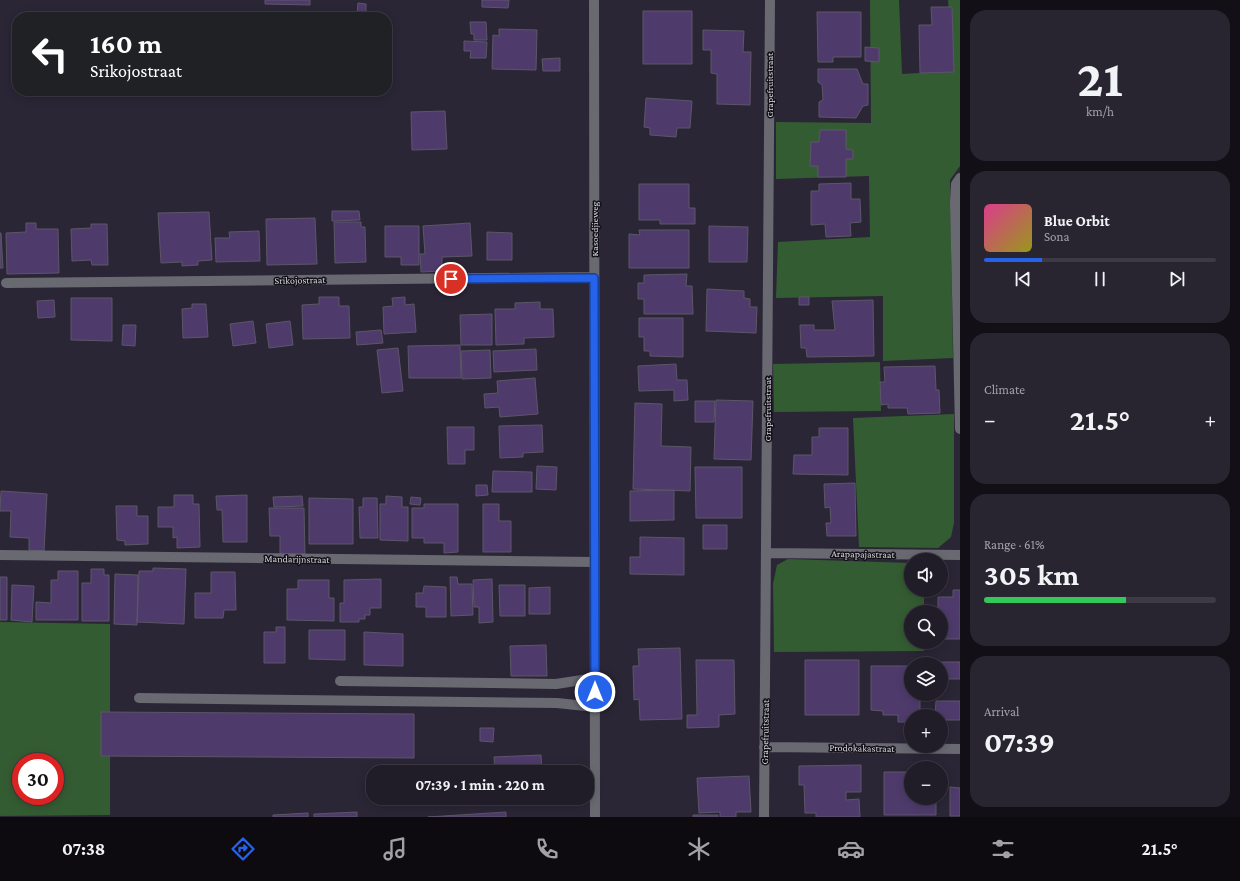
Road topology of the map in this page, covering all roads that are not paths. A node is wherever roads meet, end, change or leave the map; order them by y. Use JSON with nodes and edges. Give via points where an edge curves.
{"nodes":[{"id":1,"x":594,"y":0,"type":"edge"},
{"id":2,"x":770,"y":0,"type":"edge"},
{"id":3,"x":960,"y":178,"type":"edge"},
{"id":4,"x":594,"y":278,"type":"junction"},
{"id":5,"x":6,"y":283,"type":"dead end"},
{"id":6,"x":960,"y":429,"type":"edge"},
{"id":7,"x":767,"y":553,"type":"junction"},
{"id":8,"x":0,"y":555,"type":"edge"},
{"id":9,"x":960,"y":555,"type":"edge"},
{"id":10,"x":594,"y":562,"type":"junction"},
{"id":11,"x":595,"y":678,"type":"junction"},
{"id":12,"x":340,"y":681,"type":"dead end"},
{"id":13,"x":139,"y":698,"type":"dead end"},
{"id":14,"x":595,"y":707,"type":"junction"},
{"id":15,"x":764,"y":746,"type":"junction"},
{"id":16,"x":960,"y":749,"type":"edge"},
{"id":17,"x":595,"y":817,"type":"edge"},
{"id":18,"x":764,"y":817,"type":"edge"}],
"edges":[{"from":1,"to":4,"type":"street","name":"Kasoedjieweg"},
{"from":2,"to":7,"type":"street","name":"Grapefruitstraat"},
{"from":3,"to":6,"type":"street","via":[[956,184],[955,202]]},
{"from":4,"to":5,"type":"street","name":"Srikojostraat"},
{"from":4,"to":10,"type":"street","name":"Kasoedjieweg"},
{"from":7,"to":9,"type":"street","name":"Arapapajastraat"},
{"from":7,"to":15,"type":"street","name":"Grapefruitstraat"},
{"from":8,"to":10,"type":"street","name":"Mandarijnstraat"},
{"from":10,"to":11,"type":"street","name":"Kasoedjieweg"},
{"from":11,"to":12,"type":"street","via":[[556,684]]},
{"from":11,"to":14,"type":"street","name":"Kasoedjieweg"},
{"from":13,"to":14,"type":"street","via":[[556,703]]},
{"from":14,"to":17,"type":"street","name":"Kasoedjieweg"},
{"from":15,"to":16,"type":"street","name":"Prodokakastraat"},
{"from":15,"to":18,"type":"street","name":"Grapefruitstraat"}]}
